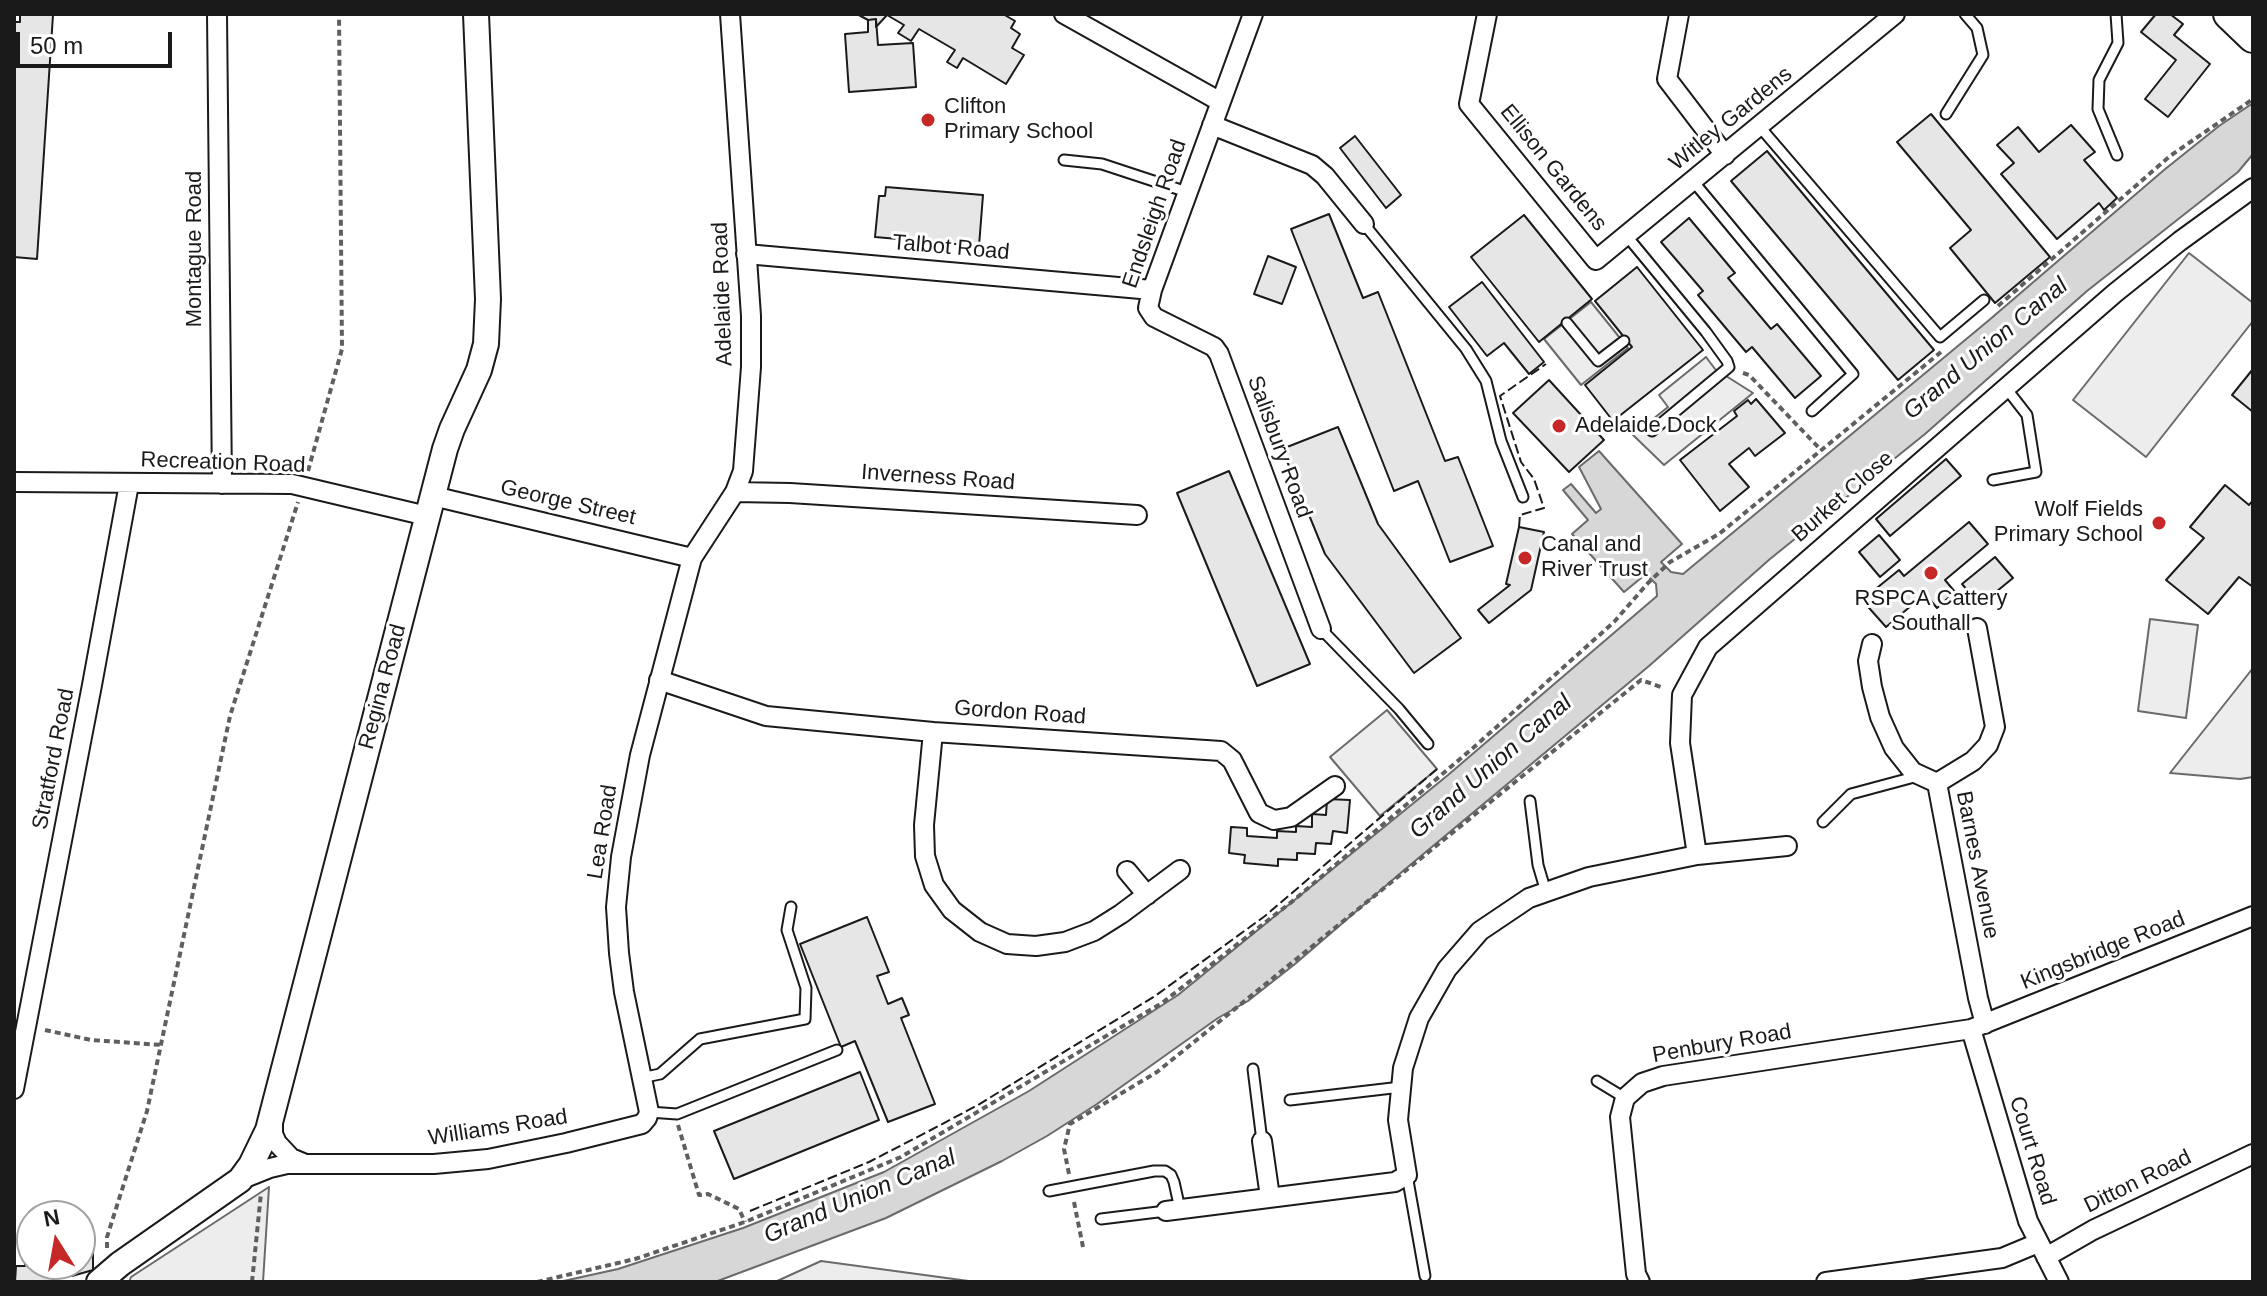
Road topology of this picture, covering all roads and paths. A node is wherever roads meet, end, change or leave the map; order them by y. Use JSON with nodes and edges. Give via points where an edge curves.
{"nodes":[{"id":1,"x":217,"y":14,"type":"edge"},
{"id":2,"x":339,"y":14,"type":"edge"},
{"id":3,"x":476,"y":14,"type":"edge"},
{"id":4,"x":730,"y":14,"type":"edge"},
{"id":5,"x":1064,"y":14,"type":"edge"},
{"id":6,"x":1253,"y":14,"type":"edge"},
{"id":7,"x":1487,"y":14,"type":"edge"},
{"id":8,"x":1679,"y":14,"type":"edge"},
{"id":9,"x":1895,"y":14,"type":"edge"},
{"id":10,"x":1965,"y":14,"type":"edge"},
{"id":11,"x":2116,"y":14,"type":"edge"},
{"id":12,"x":2229,"y":14,"type":"edge"},
{"id":13,"x":2253,"y":37,"type":"edge"},
{"id":14,"x":1219,"y":101,"type":"junction"},
{"id":15,"x":1946,"y":114,"type":"dead end"},
{"id":16,"x":1212,"y":125,"type":"junction"},
{"id":17,"x":1760,"y":127,"type":"junction"},
{"id":18,"x":1725,"y":155,"type":"junction"},
{"id":19,"x":2117,"y":155,"type":"dead end"},
{"id":20,"x":1064,"y":160,"type":"dead end"},
{"id":21,"x":1693,"y":181,"type":"junction"},
{"id":22,"x":2253,"y":188,"type":"edge"},
{"id":23,"x":1187,"y":192,"type":"junction"},
{"id":24,"x":1364,"y":224,"type":"joint"},
{"id":25,"x":1626,"y":235,"type":"junction"},
{"id":26,"x":746,"y":254,"type":"junction"},
{"id":27,"x":1596,"y":260,"type":"joint"},
{"id":28,"x":1152,"y":290,"type":"junction"},
{"id":29,"x":1984,"y":300,"type":"dead end"},
{"id":30,"x":1154,"y":317,"type":"joint"},
{"id":31,"x":1567,"y":323,"type":"dead end"},
{"id":32,"x":1624,"y":341,"type":"dead end"},
{"id":33,"x":1729,"y":367,"type":"junction"},
{"id":34,"x":2006,"y":388,"type":"junction"},
{"id":35,"x":1812,"y":411,"type":"dead end"},
{"id":36,"x":1652,"y":431,"type":"dead end"},
{"id":37,"x":1821,"y":450,"type":"dead end"},
{"id":38,"x":1993,"y":480,"type":"dead end"},
{"id":39,"x":14,"y":482,"type":"edge"},
{"id":40,"x":129,"y":484,"type":"junction"},
{"id":41,"x":222,"y":484,"type":"junction"},
{"id":42,"x":303,"y":486,"type":"junction"},
{"id":43,"x":735,"y":492,"type":"junction"},
{"id":44,"x":1523,"y":497,"type":"dead end"},
{"id":45,"x":430,"y":506,"type":"junction"},
{"id":46,"x":1137,"y":515,"type":"dead end"},
{"id":47,"x":692,"y":558,"type":"junction"},
{"id":48,"x":1670,"y":562,"type":"dead end"},
{"id":49,"x":1977,"y":628,"type":"dead end"},
{"id":50,"x":1321,"y":629,"type":"joint"},
{"id":51,"x":1872,"y":644,"type":"dead end"},
{"id":52,"x":659,"y":680,"type":"junction"},
{"id":53,"x":1682,"y":695,"type":"junction"},
{"id":54,"x":933,"y":732,"type":"junction"},
{"id":55,"x":1428,"y":744,"type":"dead end"},
{"id":56,"x":1929,"y":779,"type":"junction"},
{"id":57,"x":1335,"y":786,"type":"dead end"},
{"id":58,"x":1530,"y":801,"type":"dead end"},
{"id":59,"x":1823,"y":822,"type":"dead end"},
{"id":60,"x":1787,"y":846,"type":"dead end"},
{"id":61,"x":1697,"y":855,"type":"junction"},
{"id":62,"x":1180,"y":870,"type":"dead end"},
{"id":63,"x":1127,"y":871,"type":"dead end"},
{"id":64,"x":1546,"y":892,"type":"junction"},
{"id":65,"x":1147,"y":895,"type":"junction"},
{"id":66,"x":791,"y":907,"type":"dead end"},
{"id":67,"x":2253,"y":916,"type":"edge"},
{"id":68,"x":26,"y":1026,"type":"junction"},
{"id":69,"x":1978,"y":1027,"type":"junction"},
{"id":70,"x":162,"y":1045,"type":"junction"},
{"id":71,"x":837,"y":1050,"type":"dead end"},
{"id":72,"x":1253,"y":1069,"type":"dead end"},
{"id":73,"x":641,"y":1078,"type":"junction"},
{"id":74,"x":1597,"y":1081,"type":"dead end"},
{"id":75,"x":1401,"y":1087,"type":"junction"},
{"id":76,"x":14,"y":1089,"type":"edge"},
{"id":77,"x":1625,"y":1098,"type":"junction"},
{"id":78,"x":1290,"y":1100,"type":"dead end"},
{"id":79,"x":273,"y":1111,"type":"junction"},
{"id":80,"x":648,"y":1115,"type":"junction"},
{"id":81,"x":1262,"y":1141,"type":"joint"},
{"id":82,"x":2253,"y":1154,"type":"edge"},
{"id":83,"x":303,"y":1163,"type":"junction"},
{"id":84,"x":264,"y":1170,"type":"junction"},
{"id":85,"x":1407,"y":1175,"type":"junction"},
{"id":86,"x":240,"y":1180,"type":"junction"},
{"id":87,"x":1071,"y":1187,"type":"junction"},
{"id":88,"x":1049,"y":1191,"type":"dead end"},
{"id":89,"x":1270,"y":1197,"type":"junction"},
{"id":90,"x":1173,"y":1210,"type":"junction"},
{"id":91,"x":1101,"y":1219,"type":"dead end"},
{"id":92,"x":745,"y":1222,"type":"junction"},
{"id":93,"x":1083,"y":1247,"type":"dead end"},
{"id":94,"x":2042,"y":1250,"type":"junction"},
{"id":95,"x":120,"y":1264,"type":"junction"},
{"id":96,"x":1425,"y":1276,"type":"dead end"},
{"id":97,"x":99,"y":1282,"type":"edge"},
{"id":98,"x":252,"y":1282,"type":"edge"},
{"id":99,"x":537,"y":1282,"type":"edge"},
{"id":100,"x":1640,"y":1282,"type":"edge"},
{"id":101,"x":1826,"y":1282,"type":"edge"},
{"id":102,"x":2059,"y":1282,"type":"edge"}],
"edges":[{"from":1,"to":41,"type":"street","name":"Montague Road"},
{"from":2,"to":42,"type":"path","via":[[342,349]]},
{"from":3,"to":45,"type":"street","name":"Regina Road","via":[[486,344],[452,429]]},
{"from":4,"to":26,"type":"street","name":"Adelaide Road"},
{"from":5,"to":14,"type":"street"},
{"from":6,"to":14,"type":"street","name":"Endsleigh Road"},
{"from":7,"to":27,"type":"street","name":"Ellison Gardens","via":[[1469,104]]},
{"from":8,"to":18,"type":"street","via":[[1667,79]]},
{"from":9,"to":17,"type":"street","name":"Witley Gardens"},
{"from":10,"to":15,"type":"lane","via":[[1977,28],[1983,55]]},
{"from":11,"to":19,"type":"lane","via":[[2118,43],[2099,80],[2098,109]]},
{"from":12,"to":13,"type":"main road"},
{"from":14,"to":16,"type":"street","name":"Endsleigh Road"},
{"from":16,"to":23,"type":"street","name":"Endsleigh Road"},
{"from":16,"to":24,"type":"street","name":"Endsleigh Road","via":[[1312,165]]},
{"from":17,"to":18,"type":"street","name":"Witley Gardens"},
{"from":17,"to":29,"type":"lane","via":[[1940,337]]},
{"from":18,"to":21,"type":"street","name":"Witley Gardens"},
{"from":20,"to":23,"type":"lane","via":[[1102,164]]},
{"from":21,"to":25,"type":"street","name":"Witley Gardens"},
{"from":21,"to":35,"type":"lane","via":[[1853,374]]},
{"from":22,"to":34,"type":"street","name":"Burket Close","via":[[2125,284]]},
{"from":23,"to":28,"type":"street","name":"Endsleigh Road"},
{"from":24,"to":44,"type":"lane","via":[[1486,381]]},
{"from":25,"to":27,"type":"street","name":"Witley Gardens"},
{"from":25,"to":33,"type":"lane"},
{"from":26,"to":28,"type":"street","name":"Talbot Road"},
{"from":26,"to":43,"type":"street","name":"Adelaide Road","via":[[751,367],[743,471]]},
{"from":28,"to":30,"type":"street","name":"Endsleigh Road","via":[[1148,308]]},
{"from":30,"to":50,"type":"street","name":"Salisbury Road","via":[[1219,354]]},
{"from":31,"to":32,"type":"lane","via":[[1598,361]]},
{"from":33,"to":36,"type":"lane"},
{"from":33,"to":37,"type":"path","via":[[1749,375]]},
{"from":34,"to":38,"type":"lane","via":[[2027,415],[2036,472]]},
{"from":34,"to":53,"type":"street","name":"Burket Close","via":[[1708,647]]},
{"from":39,"to":40,"type":"street","name":"Recreation Road"},
{"from":40,"to":41,"type":"street","name":"Recreation Road"},
{"from":40,"to":68,"type":"street","name":"Stratford Road"},
{"from":41,"to":42,"type":"street","name":"Recreation Road"},
{"from":42,"to":45,"type":"street","name":"Recreation Road"},
{"from":42,"to":70,"type":"path","via":[[230,716]]},
{"from":43,"to":46,"type":"street","name":"Inverness Road"},
{"from":43,"to":47,"type":"street","name":"Adelaide Road"},
{"from":45,"to":47,"type":"street","name":"George Street"},
{"from":45,"to":79,"type":"street","name":"Regina Road"},
{"from":47,"to":52,"type":"street","name":"Lea Road"},
{"from":48,"to":92,"type":"path","via":[[1614,622],[1473,748],[1294,900],[1162,1003],[901,1157]]},
{"from":49,"to":56,"type":"street","via":[[1995,727],[1973,761]]},
{"from":50,"to":55,"type":"lane"},
{"from":51,"to":56,"type":"street","via":[[1868,661],[1880,717],[1894,748],[1913,772]]},
{"from":52,"to":54,"type":"street","name":"Gordon Road","via":[[766,716]]},
{"from":52,"to":73,"type":"street","name":"Lea Road","via":[[629,810],[616,907],[624,992]]},
{"from":53,"to":61,"type":"street","name":"Burket Close","via":[[1680,743]]},
{"from":53,"to":87,"type":"path","via":[[1641,680],[1157,1072],[1070,1124],[1064,1149]]},
{"from":54,"to":57,"type":"street","name":"Gordon Road","via":[[1221,751],[1232,760],[1259,813],[1274,820],[1291,817]]},
{"from":54,"to":65,"type":"street","via":[[925,856],[934,885],[952,910],[980,932],[1007,944],[1065,942],[1094,931]]},
{"from":56,"to":59,"type":"lane","via":[[1851,794]]},
{"from":56,"to":69,"type":"street","name":"Barnes Avenue","via":[[1978,998]]},
{"from":58,"to":64,"type":"lane"},
{"from":60,"to":61,"type":"street"},
{"from":61,"to":64,"type":"street","via":[[1589,877]]},
{"from":62,"to":65,"type":"street"},
{"from":63,"to":65,"type":"street"},
{"from":64,"to":75,"type":"street","via":[[1480,931],[1447,969],[1419,1018]]},
{"from":66,"to":73,"type":"lane","via":[[787,930],[806,988],[805,1019],[700,1039],[660,1074]]},
{"from":67,"to":69,"type":"street","name":"Kingsbridge Road"},
{"from":68,"to":70,"type":"path","via":[[91,1040]]},
{"from":68,"to":76,"type":"street","name":"Stratford Road"},
{"from":69,"to":77,"type":"street","name":"Penbury Road","via":[[1663,1076],[1642,1083]]},
{"from":69,"to":94,"type":"street","name":"Court Road","via":[[2028,1221]]},
{"from":70,"to":95,"type":"path","via":[[107,1237],[109,1253]]},
{"from":71,"to":80,"type":"lane","via":[[677,1114]]},
{"from":72,"to":81,"type":"lane"},
{"from":73,"to":80,"type":"street","name":"Lea Road"},
{"from":74,"to":77,"type":"lane"},
{"from":75,"to":78,"type":"lane"},
{"from":75,"to":85,"type":"street","via":[[1398,1120]]},
{"from":77,"to":100,"type":"street","via":[[1620,1117]]},
{"from":79,"to":83,"type":"street","via":[[277,1143]]},
{"from":79,"to":86,"type":"street","name":"Regina Road","via":[[261,1148]]},
{"from":80,"to":83,"type":"street","name":"Williams Road","via":[[642,1124],[488,1159]]},
{"from":80,"to":92,"type":"path","via":[[678,1125],[699,1195],[739,1209]]},
{"from":81,"to":89,"type":"street"},
{"from":82,"to":94,"type":"street","name":"Ditton Road"},
{"from":83,"to":84,"type":"street","name":"Williams Road"},
{"from":84,"to":86,"type":"street","name":"Williams Road"},
{"from":84,"to":98,"type":"path"},
{"from":85,"to":89,"type":"street","via":[[1395,1182]]},
{"from":85,"to":96,"type":"lane"},
{"from":86,"to":95,"type":"street","name":"Regina Road"},
{"from":87,"to":88,"type":"lane"},
{"from":87,"to":90,"type":"lane","via":[[1165,1171],[1174,1182]]},
{"from":87,"to":93,"type":"path"},
{"from":89,"to":90,"type":"street"},
{"from":90,"to":91,"type":"lane"},
{"from":92,"to":99,"type":"path","via":[[635,1259]]},
{"from":94,"to":101,"type":"street"},
{"from":94,"to":102,"type":"street","name":"Court Road"},
{"from":95,"to":97,"type":"street","name":"Regina Road"}]}
